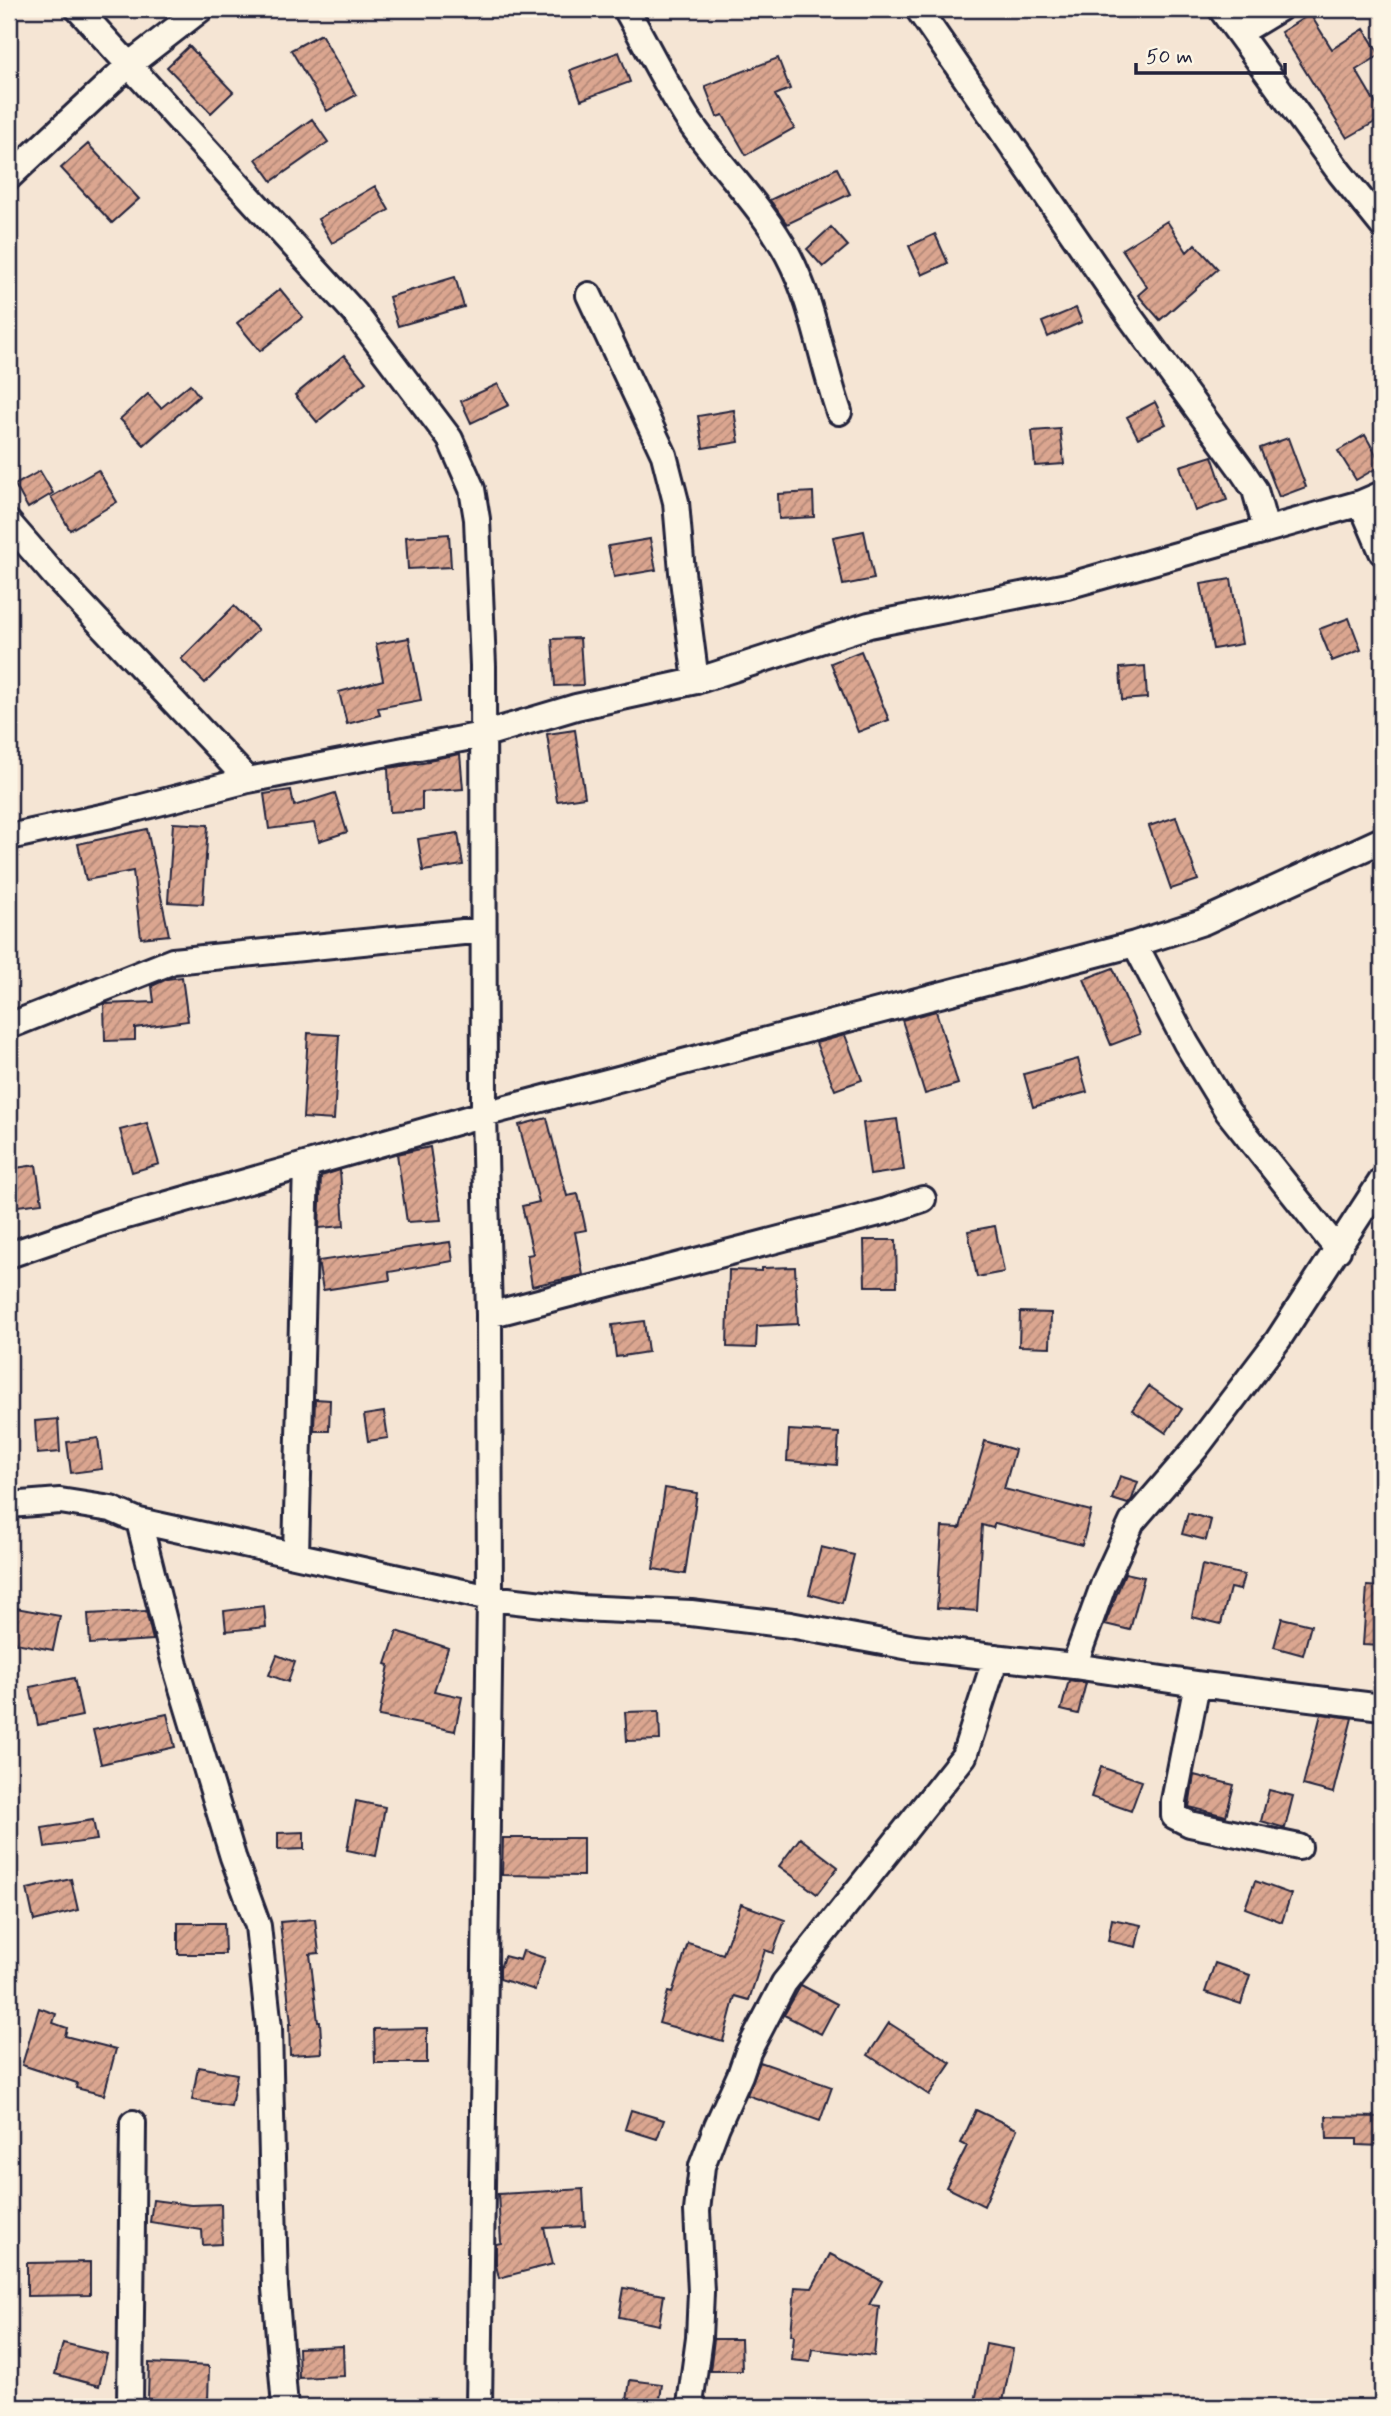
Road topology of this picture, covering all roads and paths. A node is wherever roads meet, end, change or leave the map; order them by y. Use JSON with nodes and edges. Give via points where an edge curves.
{"nodes":[{"id":1,"x":78,"y":9,"type":"edge"},
{"id":2,"x":201,"y":9,"type":"edge"},
{"id":3,"x":626,"y":9,"type":"edge"},
{"id":4,"x":918,"y":9,"type":"edge"},
{"id":5,"x":1221,"y":9,"type":"edge"},
{"id":6,"x":1279,"y":9,"type":"edge"},
{"id":7,"x":1239,"y":33,"type":"junction"},
{"id":8,"x":130,"y":64,"type":"junction"},
{"id":9,"x":9,"y":177,"type":"edge"},
{"id":10,"x":1382,"y":225,"type":"edge"},
{"id":11,"x":589,"y":295,"type":"dead end"},
{"id":12,"x":839,"y":412,"type":"dead end"},
{"id":13,"x":1372,"y":498,"type":"edge"},
{"id":14,"x":9,"y":523,"type":"edge"},
{"id":15,"x":1266,"y":529,"type":"junction"},
{"id":16,"x":1382,"y":552,"type":"edge"},
{"id":17,"x":695,"y":681,"type":"junction"},
{"id":18,"x":482,"y":735,"type":"junction"},
{"id":19,"x":248,"y":780,"type":"junction"},
{"id":20,"x":9,"y":836,"type":"edge"},
{"id":21,"x":1382,"y":840,"type":"edge"},
{"id":22,"x":483,"y":930,"type":"junction"},
{"id":23,"x":1135,"y":944,"type":"junction"},
{"id":24,"x":9,"y":1026,"type":"edge"},
{"id":25,"x":484,"y":1114,"type":"junction"},
{"id":26,"x":306,"y":1165,"type":"junction"},
{"id":27,"x":1382,"y":1180,"type":"edge"},
{"id":28,"x":923,"y":1199,"type":"dead end"},
{"id":29,"x":1338,"y":1250,"type":"junction"},
{"id":30,"x":9,"y":1255,"type":"edge"},
{"id":31,"x":489,"y":1315,"type":"junction"},
{"id":32,"x":9,"y":1505,"type":"edge"},
{"id":33,"x":139,"y":1521,"type":"junction"},
{"id":34,"x":296,"y":1554,"type":"junction"},
{"id":35,"x":489,"y":1598,"type":"junction"},
{"id":36,"x":996,"y":1657,"type":"junction"},
{"id":37,"x":1074,"y":1666,"type":"junction"},
{"id":38,"x":1196,"y":1684,"type":"junction"},
{"id":39,"x":1382,"y":1707,"type":"edge"},
{"id":40,"x":1298,"y":1847,"type":"dead end"},
{"id":41,"x":133,"y":2123,"type":"dead end"},
{"id":42,"x":130,"y":2407,"type":"edge"},
{"id":43,"x":285,"y":2407,"type":"edge"},
{"id":44,"x":479,"y":2407,"type":"edge"},
{"id":45,"x":692,"y":2407,"type":"edge"}],
"edges":[{"from":1,"to":8,"type":"street"},
{"from":2,"to":8,"type":"street"},
{"from":3,"to":12,"type":"street","via":[[689,120],[787,254],[811,310]]},
{"from":4,"to":15,"type":"street","via":[[1135,325],[1241,469],[1255,490]]},
{"from":5,"to":7,"type":"street"},
{"from":6,"to":7,"type":"street"},
{"from":7,"to":10,"type":"street"},
{"from":8,"to":9,"type":"street"},
{"from":8,"to":18,"type":"street","via":[[355,313],[450,439],[472,489],[477,519]]},
{"from":11,"to":17,"type":"street","via":[[664,455],[677,502]]},
{"from":13,"to":15,"type":"street"},
{"from":13,"to":16,"type":"street"},
{"from":14,"to":19,"type":"street"},
{"from":15,"to":17,"type":"street","via":[[1068,586],[869,625]]},
{"from":17,"to":18,"type":"street","via":[[576,707]]},
{"from":18,"to":19,"type":"street"},
{"from":18,"to":22,"type":"street"},
{"from":19,"to":20,"type":"street"},
{"from":21,"to":23,"type":"street","via":[[1203,922]]},
{"from":22,"to":24,"type":"street","via":[[173,961]]},
{"from":22,"to":25,"type":"street"},
{"from":23,"to":25,"type":"street"},
{"from":23,"to":29,"type":"street","via":[[1228,1112]]},
{"from":25,"to":26,"type":"street"},
{"from":25,"to":31,"type":"street"},
{"from":26,"to":30,"type":"street","via":[[105,1222]]},
{"from":26,"to":34,"type":"street"},
{"from":27,"to":29,"type":"street"},
{"from":28,"to":31,"type":"street"},
{"from":29,"to":37,"type":"street","via":[[1254,1373],[1132,1522]]},
{"from":31,"to":35,"type":"street"},
{"from":32,"to":33,"type":"street","via":[[60,1501],[111,1509]]},
{"from":33,"to":34,"type":"street"},
{"from":33,"to":43,"type":"street","via":[[175,1665],[258,1926],[270,2028],[275,2288]]},
{"from":34,"to":35,"type":"street"},
{"from":35,"to":36,"type":"street","via":[[691,1613]]},
{"from":35,"to":44,"type":"street"},
{"from":36,"to":37,"type":"street"},
{"from":36,"to":45,"type":"street","via":[[964,1756],[785,1983],[716,2126],[702,2166],[697,2211],[701,2292]]},
{"from":37,"to":38,"type":"street"},
{"from":38,"to":39,"type":"street"},
{"from":38,"to":40,"type":"street","via":[[1174,1816],[1190,1824]]},
{"from":41,"to":42,"type":"street"}]}
